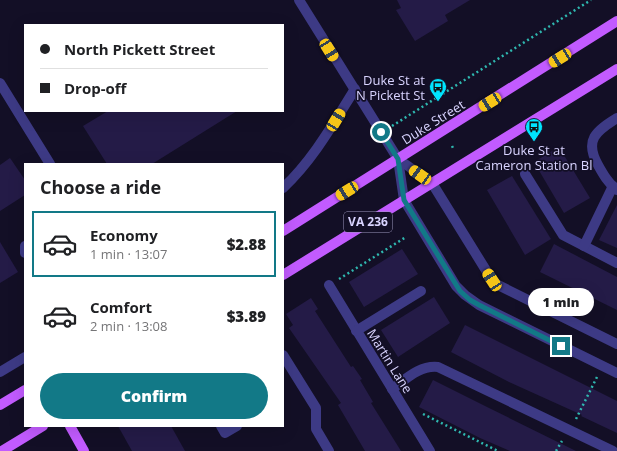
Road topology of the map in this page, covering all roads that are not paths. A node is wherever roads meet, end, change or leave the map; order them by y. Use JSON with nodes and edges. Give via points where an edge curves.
{"nodes":[{"id":1,"x":299,"y":0,"type":"edge"},
{"id":2,"x":617,"y":21,"type":"edge"},
{"id":3,"x":617,"y":69,"type":"edge"},
{"id":4,"x":0,"y":83,"type":"edge"},
{"id":5,"x":354,"y":89,"type":"junction"},
{"id":6,"x":617,"y":118,"type":"edge"},
{"id":7,"x":398,"y":159,"type":"junction"},
{"id":8,"x":49,"y":163,"type":"edge"},
{"id":9,"x":525,"y":174,"type":"dead end"},
{"id":10,"x":432,"y":183,"type":"junction"},
{"id":11,"x":284,"y":187,"type":"edge"},
{"id":12,"x":615,"y":188,"type":"edge"},
{"id":13,"x":404,"y":200,"type":"junction"},
{"id":14,"x":284,"y":230,"type":"edge"},
{"id":15,"x":584,"y":246,"type":"junction"},
{"id":16,"x":617,"y":263,"type":"edge"},
{"id":17,"x":284,"y":274,"type":"edge"},
{"id":18,"x":328,"y":285,"type":"road end"},
{"id":19,"x":421,"y":291,"type":"dead end"},
{"id":20,"x":356,"y":331,"type":"junction"},
{"id":21,"x":617,"y":344,"type":"edge"},
{"id":22,"x":284,"y":357,"type":"edge"},
{"id":23,"x":24,"y":358,"type":"edge"},
{"id":24,"x":0,"y":372,"type":"edge"},
{"id":25,"x":617,"y":373,"type":"edge"},
{"id":26,"x":392,"y":389,"type":"junction"},
{"id":27,"x":24,"y":391,"type":"edge"},
{"id":28,"x":0,"y":405,"type":"edge"},
{"id":29,"x":41,"y":427,"type":"edge"},
{"id":30,"x":71,"y":427,"type":"edge"},
{"id":31,"x":222,"y":427,"type":"edge"},
{"id":32,"x":235,"y":427,"type":"edge"},
{"id":33,"x":2,"y":451,"type":"edge"},
{"id":34,"x":84,"y":451,"type":"edge"},
{"id":35,"x":329,"y":451,"type":"edge"},
{"id":36,"x":430,"y":451,"type":"edge"},
{"id":37,"x":613,"y":451,"type":"edge"}],
"edges":[{"from":1,"to":5,"type":"street"},
{"from":2,"to":7,"type":"main road","name":"Duke Street","number":"VA 236"},
{"from":3,"to":10,"type":"main road","number":"VA 236"},
{"from":4,"to":8,"type":"street"},
{"from":5,"to":7,"type":"street"},
{"from":5,"to":11,"type":"street","via":[[322,142]]},
{"from":6,"to":12,"type":"street","via":[[598,132],[591,146],[593,156],[604,176]]},
{"from":7,"to":10,"type":"street"},
{"from":7,"to":13,"type":"street"},
{"from":7,"to":14,"type":"main road","name":"Duke Street","number":"VA 236"},
{"from":9,"to":15,"type":"street","via":[[563,235]]},
{"from":10,"to":13,"type":"main road","number":"VA 236"},
{"from":10,"to":21,"type":"street","via":[[492,280]]},
{"from":12,"to":15,"type":"street"},
{"from":13,"to":17,"type":"main road","number":"VA 236"},
{"from":13,"to":25,"type":"street","via":[[456,286],[465,295],[479,305]]},
{"from":15,"to":16,"type":"street"},
{"from":18,"to":20,"type":"street","name":"Martin Lane"},
{"from":19,"to":20,"type":"street"},
{"from":20,"to":26,"type":"street","name":"Martin Lane"},
{"from":22,"to":35,"type":"street","via":[[316,408],[316,430]]},
{"from":23,"to":24,"type":"street"},
{"from":26,"to":36,"type":"street","name":"Martin Lane"},
{"from":26,"to":37,"type":"street","via":[[422,368],[438,367]]},
{"from":27,"to":28,"type":"main road"},
{"from":29,"to":33,"type":"main road"},
{"from":30,"to":34,"type":"main road"},
{"from":31,"to":32,"type":"street","via":[[225,433]]}]}
